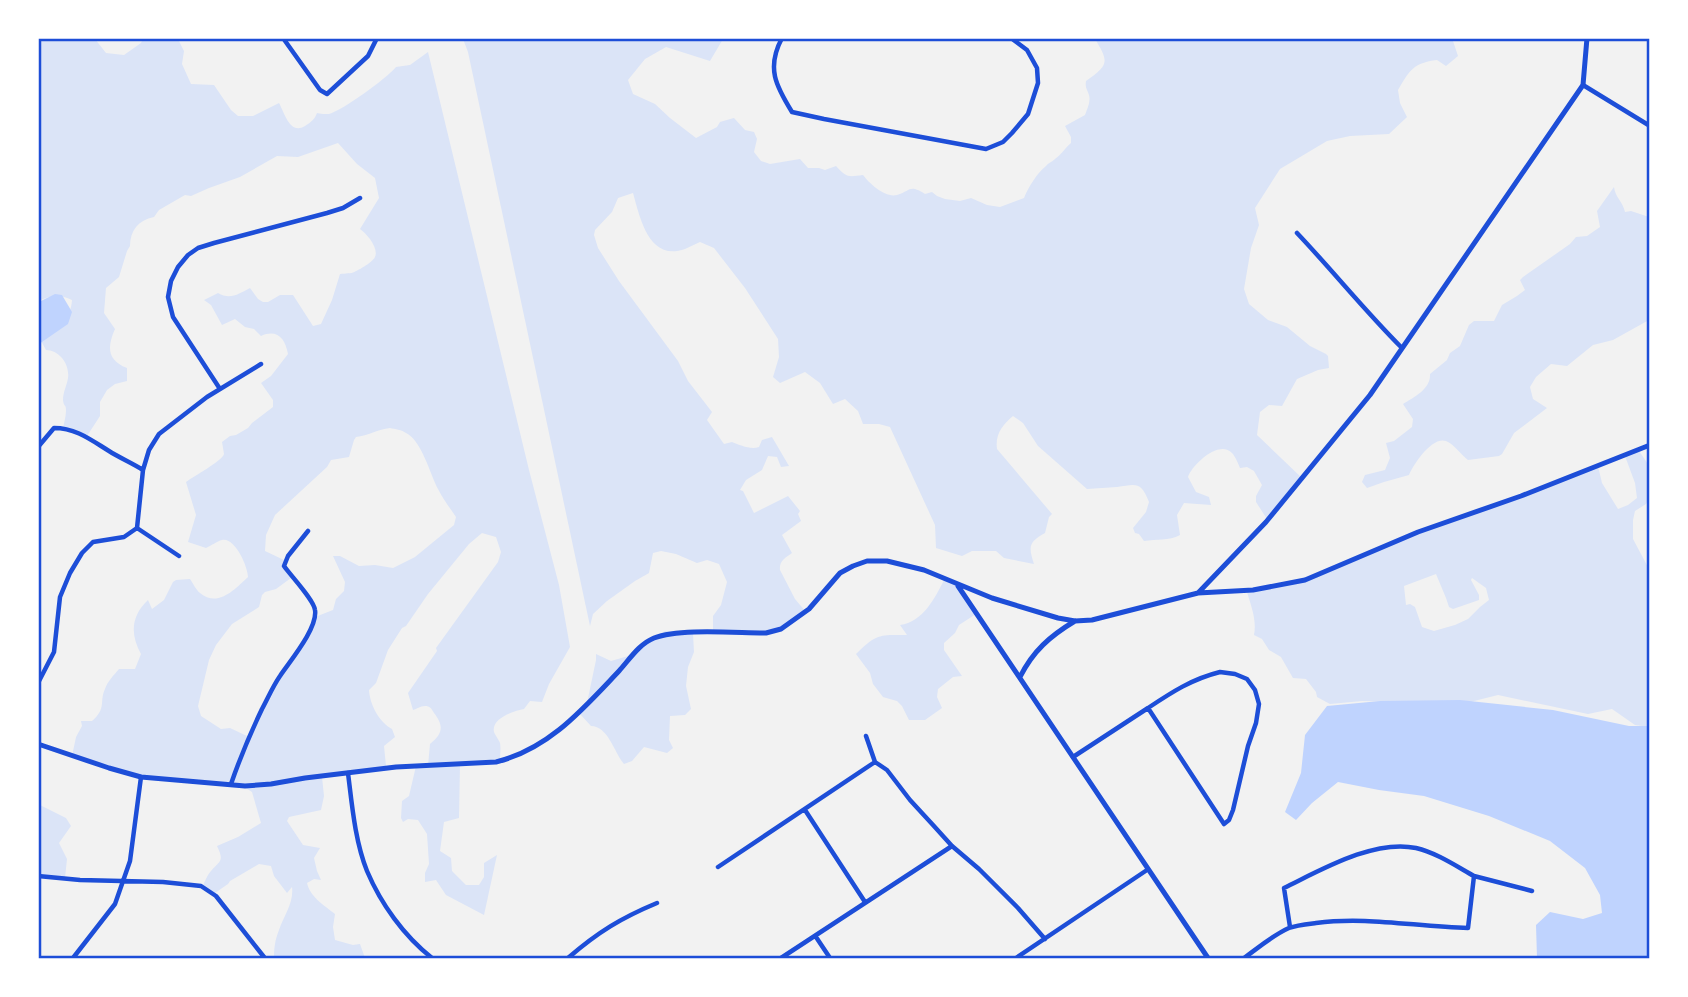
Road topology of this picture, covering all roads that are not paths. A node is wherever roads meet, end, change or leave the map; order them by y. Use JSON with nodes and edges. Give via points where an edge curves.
{"nodes":[{"id":1,"x":283,"y":38,"type":"edge"},
{"id":2,"x":377,"y":38,"type":"edge"},
{"id":3,"x":782,"y":38,"type":"edge"},
{"id":4,"x":1011,"y":38,"type":"edge"},
{"id":5,"x":1587,"y":38,"type":"edge"},
{"id":6,"x":1583,"y":85,"type":"junction"},
{"id":7,"x":1650,"y":126,"type":"edge"},
{"id":8,"x":360,"y":198,"type":"dead end"},
{"id":9,"x":1297,"y":233,"type":"dead end"},
{"id":10,"x":1402,"y":348,"type":"junction"},
{"id":11,"x":261,"y":364,"type":"dead end"},
{"id":12,"x":220,"y":389,"type":"junction"},
{"id":13,"x":1650,"y":445,"type":"edge"},
{"id":14,"x":38,"y":447,"type":"edge"},
{"id":15,"x":144,"y":470,"type":"junction"},
{"id":16,"x":137,"y":528,"type":"junction"},
{"id":17,"x":308,"y":531,"type":"dead end"},
{"id":18,"x":178,"y":556,"type":"dead end"},
{"id":19,"x":957,"y":584,"type":"junction"},
{"id":20,"x":1198,"y":593,"type":"junction"},
{"id":21,"x":1075,"y":621,"type":"junction"},
{"id":22,"x":1020,"y":677,"type":"junction"},
{"id":23,"x":38,"y":683,"type":"edge"},
{"id":24,"x":1148,"y":708,"type":"junction"},
{"id":25,"x":866,"y":736,"type":"dead end"},
{"id":26,"x":38,"y":744,"type":"edge"},
{"id":27,"x":1073,"y":757,"type":"junction"},
{"id":28,"x":875,"y":762,"type":"junction"},
{"id":29,"x":348,"y":773,"type":"junction"},
{"id":30,"x":141,"y":777,"type":"junction"},
{"id":31,"x":231,"y":784,"type":"junction"},
{"id":32,"x":805,"y":810,"type":"junction"},
{"id":33,"x":952,"y":846,"type":"junction"},
{"id":34,"x":718,"y":867,"type":"dead end"},
{"id":35,"x":1147,"y":870,"type":"junction"},
{"id":36,"x":38,"y":876,"type":"edge"},
{"id":37,"x":1474,"y":876,"type":"junction"},
{"id":38,"x":123,"y":882,"type":"junction"},
{"id":39,"x":1532,"y":891,"type":"dead end"},
{"id":40,"x":865,"y":902,"type":"junction"},
{"id":41,"x":657,"y":903,"type":"dead end"},
{"id":42,"x":1290,"y":927,"type":"junction"},
{"id":43,"x":816,"y":937,"type":"junction"},
{"id":44,"x":1045,"y":939,"type":"junction"},
{"id":45,"x":264,"y":957,"type":"edge"},
{"id":46,"x":73,"y":958,"type":"edge"},
{"id":47,"x":432,"y":958,"type":"edge"},
{"id":48,"x":568,"y":958,"type":"edge"},
{"id":49,"x":781,"y":958,"type":"edge"},
{"id":50,"x":830,"y":958,"type":"edge"},
{"id":51,"x":1016,"y":958,"type":"edge"},
{"id":52,"x":1208,"y":958,"type":"edge"},
{"id":53,"x":1244,"y":958,"type":"edge"}],
"edges":[{"from":1,"to":2,"type":"street","via":[[327,94],[368,56]]},
{"from":3,"to":4,"type":"street","via":[[773,67],[778,90],[792,112],[986,149],[1003,142],[1027,114],[1038,83],[1037,68],[1027,50]]},
{"from":5,"to":6,"type":"street"},
{"from":6,"to":7,"type":"street"},
{"from":6,"to":10,"type":"street"},
{"from":8,"to":12,"type":"street","via":[[327,213],[198,248],[178,267],[168,297],[173,317]]},
{"from":9,"to":10,"type":"street"},
{"from":10,"to":20,"type":"street","via":[[1291,492]]},
{"from":11,"to":12,"type":"street"},
{"from":12,"to":15,"type":"street","via":[[159,434]]},
{"from":13,"to":20,"type":"street","via":[[1418,532],[1305,580],[1253,590]]},
{"from":14,"to":15,"type":"street","via":[[54,428],[63,428],[87,436]]},
{"from":15,"to":16,"type":"street"},
{"from":16,"to":18,"type":"street"},
{"from":16,"to":23,"type":"street","via":[[124,537],[93,542],[69,573],[60,597],[54,652]]},
{"from":17,"to":31,"type":"street","via":[[284,566],[311,599],[315,618],[277,679]]},
{"from":19,"to":21,"type":"street"},
{"from":19,"to":22,"type":"street"},
{"from":19,"to":29,"type":"street","via":[[887,561],[865,562],[840,573],[809,609],[781,629],[669,634],[651,639],[554,735],[512,758]]},
{"from":20,"to":21,"type":"street"},
{"from":21,"to":22,"type":"street","via":[[1036,650]]},
{"from":22,"to":27,"type":"street"},
{"from":24,"to":24,"type":"street","via":[[1200,677],[1220,673],[1247,679],[1255,690],[1259,704],[1256,723],[1233,810],[1224,824]]},
{"from":24,"to":27,"type":"street"},
{"from":25,"to":28,"type":"street"},
{"from":26,"to":30,"type":"street"},
{"from":27,"to":35,"type":"street"},
{"from":28,"to":32,"type":"street"},
{"from":28,"to":33,"type":"street"},
{"from":29,"to":31,"type":"street","via":[[271,784]]},
{"from":29,"to":47,"type":"street","via":[[366,869],[405,933]]},
{"from":30,"to":31,"type":"street"},
{"from":30,"to":38,"type":"street"},
{"from":32,"to":34,"type":"street"},
{"from":32,"to":40,"type":"street"},
{"from":33,"to":40,"type":"street"},
{"from":33,"to":44,"type":"street"},
{"from":35,"to":44,"type":"street"},
{"from":35,"to":52,"type":"street"},
{"from":36,"to":38,"type":"street"},
{"from":37,"to":39,"type":"street"},
{"from":37,"to":42,"type":"street","via":[[1468,928],[1346,920]]},
{"from":37,"to":42,"type":"street","via":[[1417,848],[1396,846],[1364,852],[1284,888]]},
{"from":38,"to":45,"type":"street","via":[[201,886],[216,896]]},
{"from":38,"to":46,"type":"street","via":[[115,904]]},
{"from":40,"to":43,"type":"street"},
{"from":41,"to":48,"type":"street","via":[[618,920]]},
{"from":42,"to":53,"type":"street"},
{"from":43,"to":49,"type":"street"},
{"from":43,"to":50,"type":"street"},
{"from":44,"to":51,"type":"street"}]}
